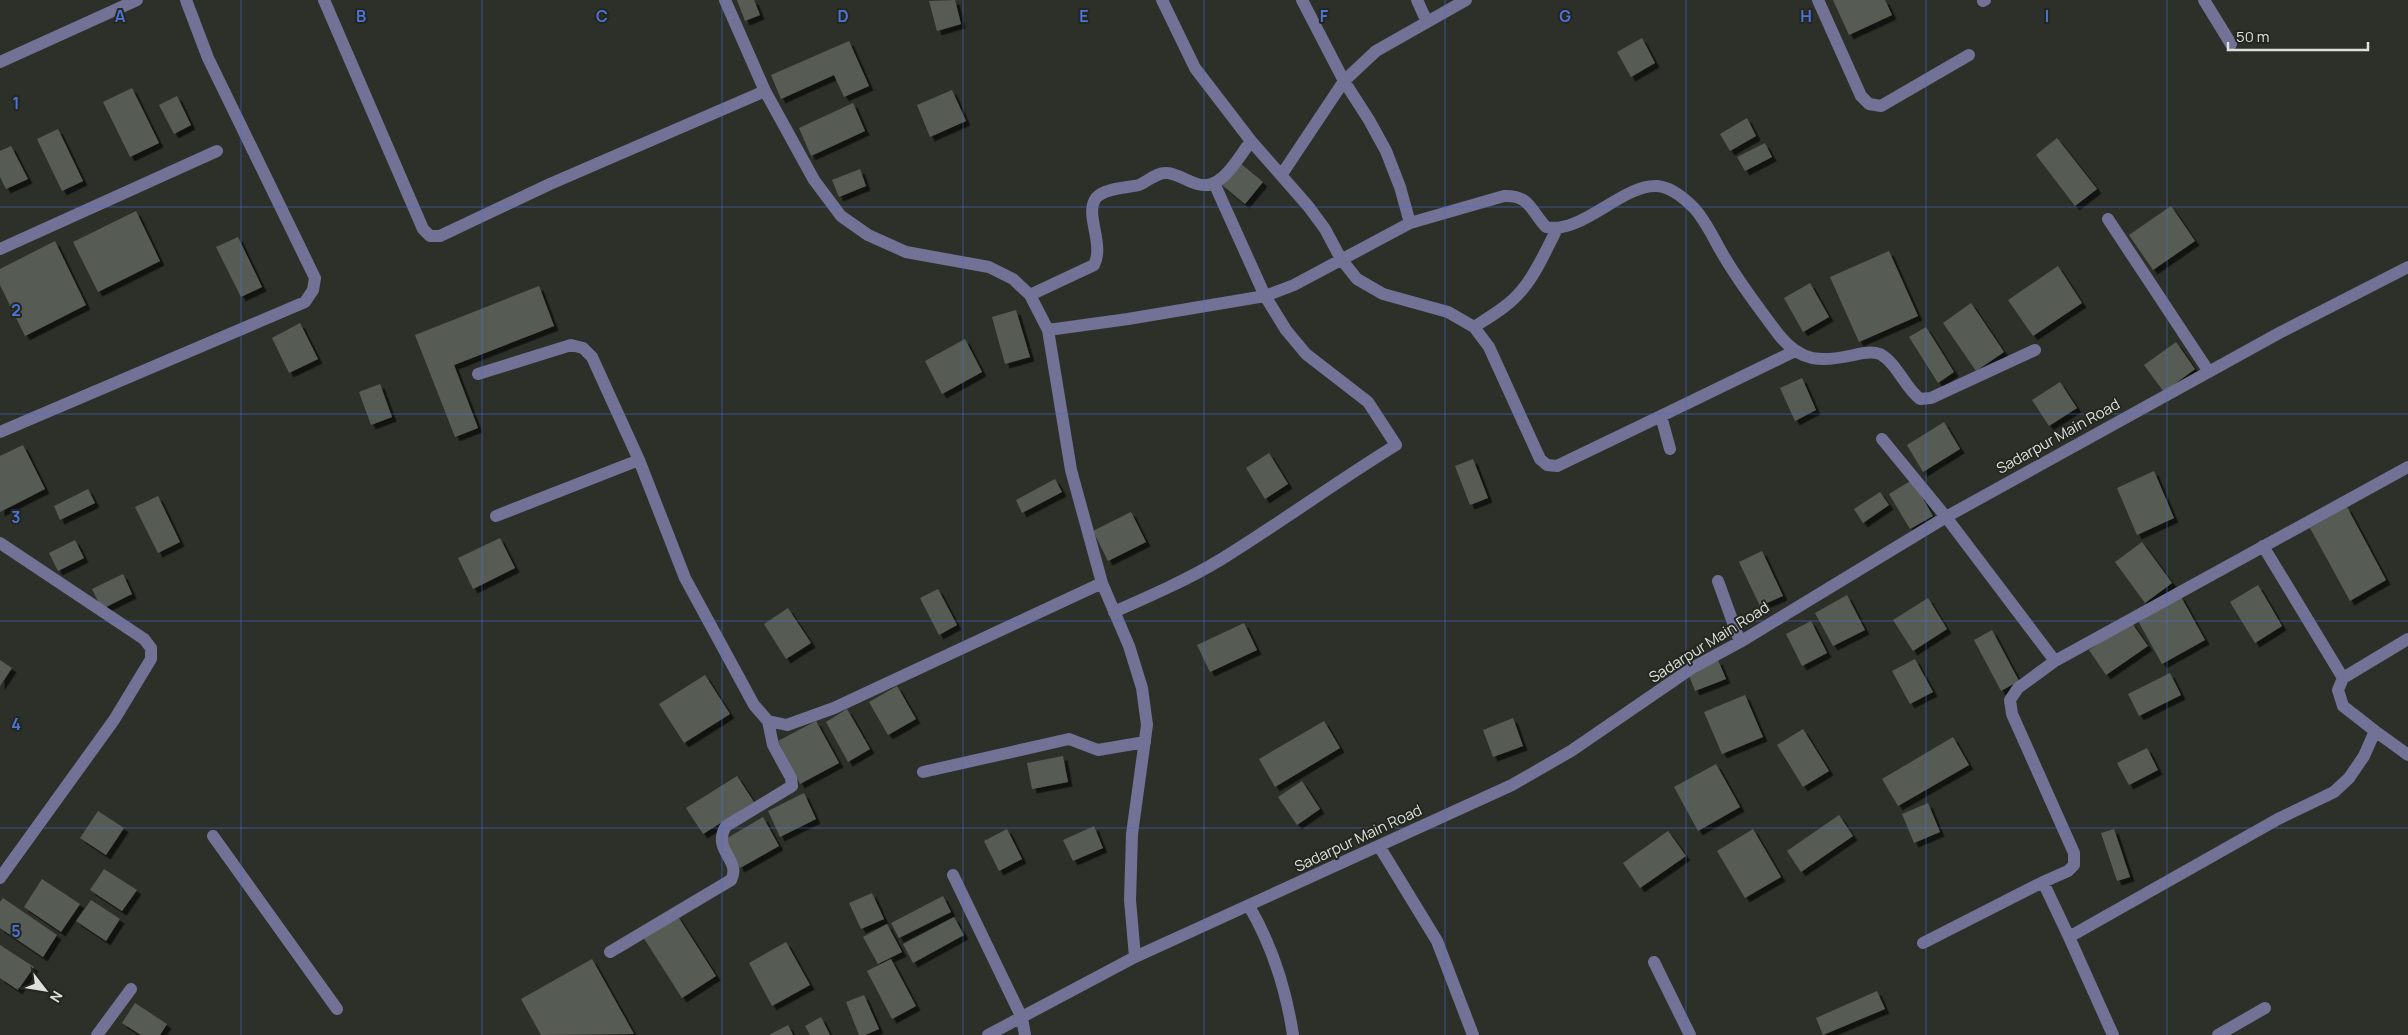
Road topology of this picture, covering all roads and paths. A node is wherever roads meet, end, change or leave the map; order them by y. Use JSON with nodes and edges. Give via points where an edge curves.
{"nodes":[{"id":1,"x":137,"y":0,"type":"edge"},
{"id":2,"x":186,"y":0,"type":"edge"},
{"id":3,"x":324,"y":0,"type":"edge"},
{"id":4,"x":725,"y":0,"type":"edge"},
{"id":5,"x":1162,"y":0,"type":"edge"},
{"id":6,"x":1302,"y":0,"type":"edge"},
{"id":7,"x":1416,"y":0,"type":"edge"},
{"id":8,"x":1466,"y":0,"type":"edge"},
{"id":9,"x":1818,"y":0,"type":"edge"},
{"id":10,"x":2204,"y":0,"type":"edge"},
{"id":11,"x":1427,"y":22,"type":"junction"},
{"id":12,"x":2231,"y":44,"type":"dead end"},
{"id":13,"x":1970,"y":55,"type":"dead end"},
{"id":14,"x":0,"y":62,"type":"edge"},
{"id":15,"x":1344,"y":81,"type":"junction"},
{"id":16,"x":765,"y":91,"type":"junction"},
{"id":17,"x":1252,"y":141,"type":"junction"},
{"id":18,"x":217,"y":151,"type":"dead end"},
{"id":19,"x":1282,"y":174,"type":"junction"},
{"id":20,"x":1214,"y":183,"type":"junction"},
{"id":21,"x":2108,"y":219,"type":"dead end"},
{"id":22,"x":1410,"y":223,"type":"junction"},
{"id":23,"x":1557,"y":229,"type":"junction"},
{"id":24,"x":0,"y":249,"type":"edge"},
{"id":25,"x":1341,"y":259,"type":"junction"},
{"id":26,"x":2408,"y":267,"type":"edge"},
{"id":27,"x":1030,"y":295,"type":"junction"},
{"id":28,"x":1265,"y":296,"type":"junction"},
{"id":29,"x":1474,"y":328,"type":"junction"},
{"id":30,"x":1048,"y":330,"type":"junction"},
{"id":31,"x":2034,"y":350,"type":"dead end"},
{"id":32,"x":1795,"y":351,"type":"junction"},
{"id":33,"x":2209,"y":372,"type":"junction"},
{"id":34,"x":478,"y":374,"type":"dead end"},
{"id":35,"x":1661,"y":416,"type":"junction"},
{"id":36,"x":0,"y":432,"type":"edge"},
{"id":37,"x":1882,"y":439,"type":"dead end"},
{"id":38,"x":1670,"y":449,"type":"dead end"},
{"id":39,"x":639,"y":460,"type":"junction"},
{"id":40,"x":2408,"y":467,"type":"edge"},
{"id":41,"x":496,"y":516,"type":"dead end"},
{"id":42,"x":1946,"y":517,"type":"junction"},
{"id":43,"x":0,"y":543,"type":"edge"},
{"id":44,"x":2263,"y":546,"type":"junction"},
{"id":45,"x":1718,"y":581,"type":"dead end"},
{"id":46,"x":1102,"y":583,"type":"junction"},
{"id":47,"x":1114,"y":612,"type":"junction"},
{"id":48,"x":2408,"y":639,"type":"edge"},
{"id":49,"x":1740,"y":642,"type":"junction"},
{"id":50,"x":2054,"y":661,"type":"junction"},
{"id":51,"x":2343,"y":678,"type":"junction"},
{"id":52,"x":768,"y":721,"type":"junction"},
{"id":53,"x":2375,"y":731,"type":"junction"},
{"id":54,"x":1145,"y":742,"type":"junction"},
{"id":55,"x":2408,"y":755,"type":"edge"},
{"id":56,"x":923,"y":772,"type":"dead end"},
{"id":57,"x":213,"y":836,"type":"dead end"},
{"id":58,"x":1379,"y":846,"type":"junction"},
{"id":59,"x":953,"y":875,"type":"dead end"},
{"id":60,"x":0,"y":878,"type":"edge"},
{"id":61,"x":2043,"y":882,"type":"junction"},
{"id":62,"x":1249,"y":906,"type":"junction"},
{"id":63,"x":2068,"y":937,"type":"junction"},
{"id":64,"x":1923,"y":943,"type":"dead end"},
{"id":65,"x":610,"y":952,"type":"dead end"},
{"id":66,"x":1135,"y":958,"type":"junction"},
{"id":67,"x":1654,"y":962,"type":"dead end"},
{"id":68,"x":131,"y":989,"type":"dead end"},
{"id":69,"x":2266,"y":1008,"type":"dead end"},
{"id":70,"x":337,"y":1009,"type":"dead end"},
{"id":71,"x":1022,"y":1018,"type":"junction"},
{"id":72,"x":98,"y":1035,"type":"edge"},
{"id":73,"x":988,"y":1035,"type":"edge"},
{"id":74,"x":1025,"y":1035,"type":"edge"},
{"id":75,"x":1294,"y":1035,"type":"edge"},
{"id":76,"x":1473,"y":1035,"type":"edge"},
{"id":77,"x":1690,"y":1035,"type":"edge"},
{"id":78,"x":2114,"y":1035,"type":"edge"},
{"id":79,"x":2218,"y":1035,"type":"edge"}],
"edges":[{"from":1,"to":14,"type":"street"},
{"from":2,"to":36,"type":"street","via":[[208,58],[315,278],[313,290],[305,302]]},
{"from":3,"to":16,"type":"street","via":[[423,229],[430,236],[440,236],[550,184]]},
{"from":4,"to":16,"type":"street"},
{"from":5,"to":17,"type":"street","via":[[1195,68]]},
{"from":6,"to":15,"type":"street"},
{"from":7,"to":11,"type":"street"},
{"from":8,"to":11,"type":"street"},
{"from":9,"to":13,"type":"street","via":[[1861,96],[1870,104],[1881,106]]},
{"from":10,"to":12,"type":"street"},
{"from":11,"to":15,"type":"street","via":[[1376,52]]},
{"from":15,"to":19,"type":"street"},
{"from":15,"to":22,"type":"street","via":[[1386,151]]},
{"from":16,"to":27,"type":"street","via":[[814,180],[842,216],[868,235],[906,252],[988,267],[1013,279]]},
{"from":17,"to":19,"type":"street"},
{"from":17,"to":20,"type":"street"},
{"from":18,"to":24,"type":"street"},
{"from":19,"to":25,"type":"street","via":[[1325,229]]},
{"from":20,"to":27,"type":"street","via":[[1203,186],[1175,175],[1159,173],[1140,184],[1102,194],[1093,205],[1099,248],[1094,265]]},
{"from":20,"to":28,"type":"street"},
{"from":21,"to":33,"type":"street"},
{"from":22,"to":23,"type":"street","via":[[1504,196],[1518,196],[1529,203],[1546,227]]},
{"from":22,"to":25,"type":"street"},
{"from":23,"to":29,"type":"street","via":[[1522,290],[1501,310]]},
{"from":23,"to":32,"type":"street","via":[[1640,188],[1658,186],[1674,192],[1694,207],[1740,283]]},
{"from":25,"to":28,"type":"street","via":[[1294,285]]},
{"from":25,"to":29,"type":"street","via":[[1357,279],[1383,294],[1448,312]]},
{"from":26,"to":33,"type":"street","name":"Sadarpur Main Road"},
{"from":27,"to":30,"type":"street"},
{"from":28,"to":30,"type":"street"},
{"from":28,"to":47,"type":"street","via":[[1306,354],[1368,402],[1396,445],[1220,560],[1179,583]]},
{"from":29,"to":35,"type":"street","via":[[1489,347],[1540,459],[1547,466],[1557,466]]},
{"from":30,"to":46,"type":"street","via":[[1071,470]]},
{"from":31,"to":32,"type":"street","via":[[1931,398],[1920,399],[1879,354],[1865,352],[1827,360],[1812,359]]},
{"from":32,"to":35,"type":"street"},
{"from":33,"to":42,"type":"street","name":"Sadarpur Main Road"},
{"from":34,"to":39,"type":"street","via":[[571,345],[583,348],[592,357]]},
{"from":35,"to":38,"type":"street"},
{"from":37,"to":42,"type":"street"},
{"from":39,"to":41,"type":"street"},
{"from":39,"to":52,"type":"street","via":[[684,578],[754,705]]},
{"from":40,"to":44,"type":"street"},
{"from":42,"to":49,"type":"street","name":"Sadarpur Main Road"},
{"from":42,"to":50,"type":"street"},
{"from":43,"to":60,"type":"street","via":[[144,639],[151,648],[151,659],[114,720]]},
{"from":44,"to":50,"type":"street"},
{"from":44,"to":51,"type":"street"},
{"from":45,"to":49,"type":"street"},
{"from":46,"to":47,"type":"street"},
{"from":46,"to":52,"type":"street","via":[[834,708],[787,725]]},
{"from":47,"to":54,"type":"street","via":[[1142,688],[1147,725]]},
{"from":48,"to":51,"type":"street"},
{"from":49,"to":58,"type":"street","name":"Sadarpur Main Road","via":[[1692,668],[1571,751],[1512,785]]},
{"from":50,"to":61,"type":"street","via":[[2018,688],[2010,700],[2012,714],[2076,859],[2068,871]]},
{"from":51,"to":53,"type":"street","via":[[2338,690],[2343,706]]},
{"from":52,"to":65,"type":"street","via":[[773,745],[792,786],[726,826],[721,843],[734,868],[731,880]]},
{"from":53,"to":55,"type":"street"},
{"from":53,"to":63,"type":"street","via":[[2354,771],[2334,792],[2278,819]]},
{"from":54,"to":56,"type":"street","via":[[1098,750],[1069,739]]},
{"from":54,"to":66,"type":"street","via":[[1132,853],[1130,900]]},
{"from":57,"to":70,"type":"street"},
{"from":58,"to":62,"type":"street","name":"Sadarpur Main Road"},
{"from":58,"to":76,"type":"street","via":[[1436,941]]},
{"from":59,"to":71,"type":"street"},
{"from":61,"to":63,"type":"street"},
{"from":61,"to":64,"type":"street"},
{"from":62,"to":66,"type":"street","name":"Sadarpur Main Road"},
{"from":62,"to":75,"type":"street","via":[[1266,936],[1278,969]]},
{"from":63,"to":78,"type":"street"},
{"from":66,"to":71,"type":"street","name":"Sadarpur Main Road"},
{"from":67,"to":77,"type":"street"},
{"from":68,"to":72,"type":"street"},
{"from":69,"to":79,"type":"street"},
{"from":71,"to":73,"type":"street","name":"Sadarpur Main Road"},
{"from":71,"to":74,"type":"street"}]}
